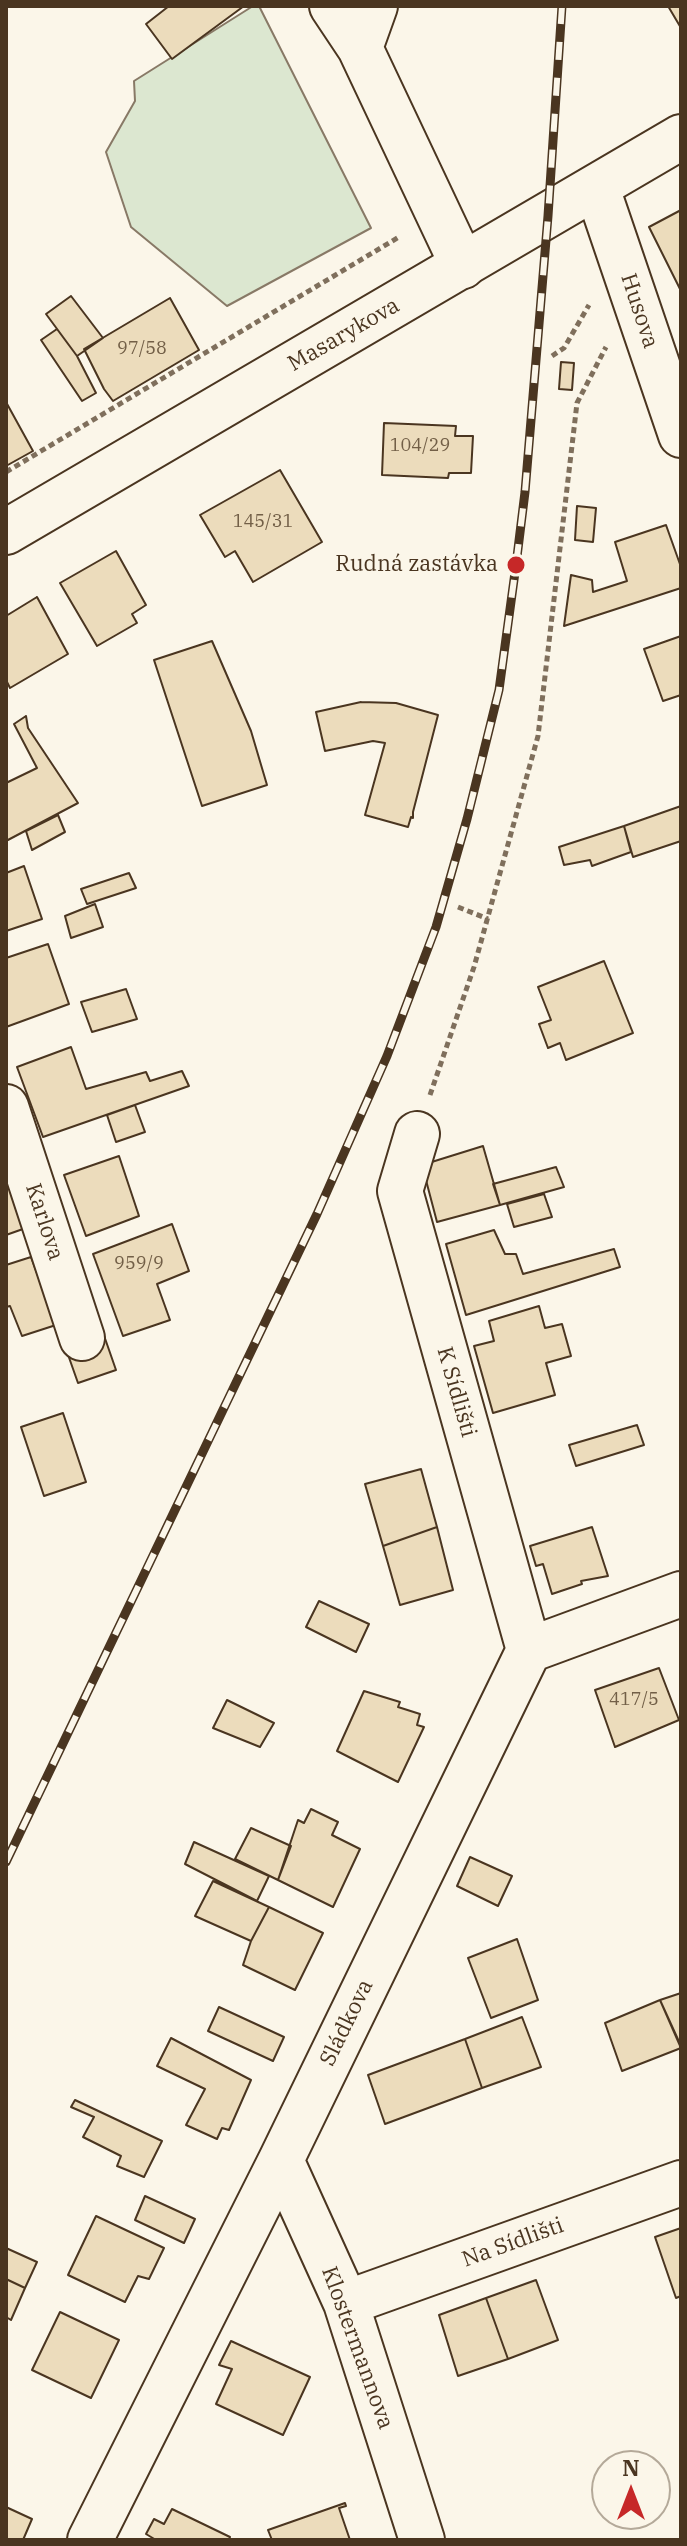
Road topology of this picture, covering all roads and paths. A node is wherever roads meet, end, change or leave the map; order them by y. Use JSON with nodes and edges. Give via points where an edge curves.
{"nodes":[{"id":1,"x":332,"y":6,"type":"edge"},
{"id":2,"x":375,"y":6,"type":"edge"},
{"id":3,"x":360,"y":48,"type":"junction"},
{"id":4,"x":681,"y":137,"type":"edge"},
{"id":5,"x":597,"y":188,"type":"junction"},
{"id":6,"x":399,"y":237,"type":"dead end"},
{"id":7,"x":463,"y":266,"type":"junction"},
{"id":8,"x":633,"y":294,"type":"junction"},
{"id":9,"x":590,"y":303,"type":"dead end"},
{"id":10,"x":552,"y":356,"type":"dead end"},
{"id":11,"x":681,"y":435,"type":"edge"},
{"id":12,"x":6,"y":472,"type":"edge"},
{"id":13,"x":6,"y":532,"type":"edge"},
{"id":14,"x":458,"y":907,"type":"dead end"},
{"id":15,"x":488,"y":919,"type":"junction"},
{"id":16,"x":6,"y":1107,"type":"edge"},
{"id":17,"x":417,"y":1134,"type":"joint"},
{"id":18,"x":82,"y":1338,"type":"dead end"},
{"id":19,"x":681,"y":1594,"type":"edge"},
{"id":20,"x":529,"y":1650,"type":"junction"},
{"id":21,"x":281,"y":2160,"type":"junction"},
{"id":22,"x":681,"y":2183,"type":"edge"},
{"id":23,"x":346,"y":2303,"type":"junction"},
{"id":24,"x":90,"y":2540,"type":"edge"},
{"id":25,"x":422,"y":2540,"type":"edge"}],
"edges":[{"from":1,"to":3,"type":"street"},
{"from":2,"to":3,"type":"street"},
{"from":3,"to":7,"type":"street"},
{"from":4,"to":5,"type":"street","name":"Masarykova"},
{"from":5,"to":7,"type":"street","name":"Masarykova"},
{"from":5,"to":8,"type":"street","name":"Husova"},
{"from":6,"to":12,"type":"path"},
{"from":7,"to":13,"type":"street","name":"Masarykova"},
{"from":8,"to":11,"type":"street","name":"Husova"},
{"from":8,"to":15,"type":"path","via":[[577,403],[538,736]]},
{"from":9,"to":10,"type":"path","via":[[564,348]]},
{"from":14,"to":15,"type":"path"},
{"from":15,"to":17,"type":"path"},
{"from":16,"to":18,"type":"street","name":"Karlova"},
{"from":17,"to":20,"type":"street","name":"K Sídlišti","via":[[400,1191]]},
{"from":19,"to":20,"type":"street"},
{"from":20,"to":21,"type":"street","name":"Sládkova"},
{"from":21,"to":23,"type":"street","name":"Klostermannova"},
{"from":21,"to":24,"type":"street","name":"Sládkova"},
{"from":22,"to":23,"type":"street","name":"Na Sídlišti"},
{"from":23,"to":25,"type":"street","name":"Klostermannova"}]}
